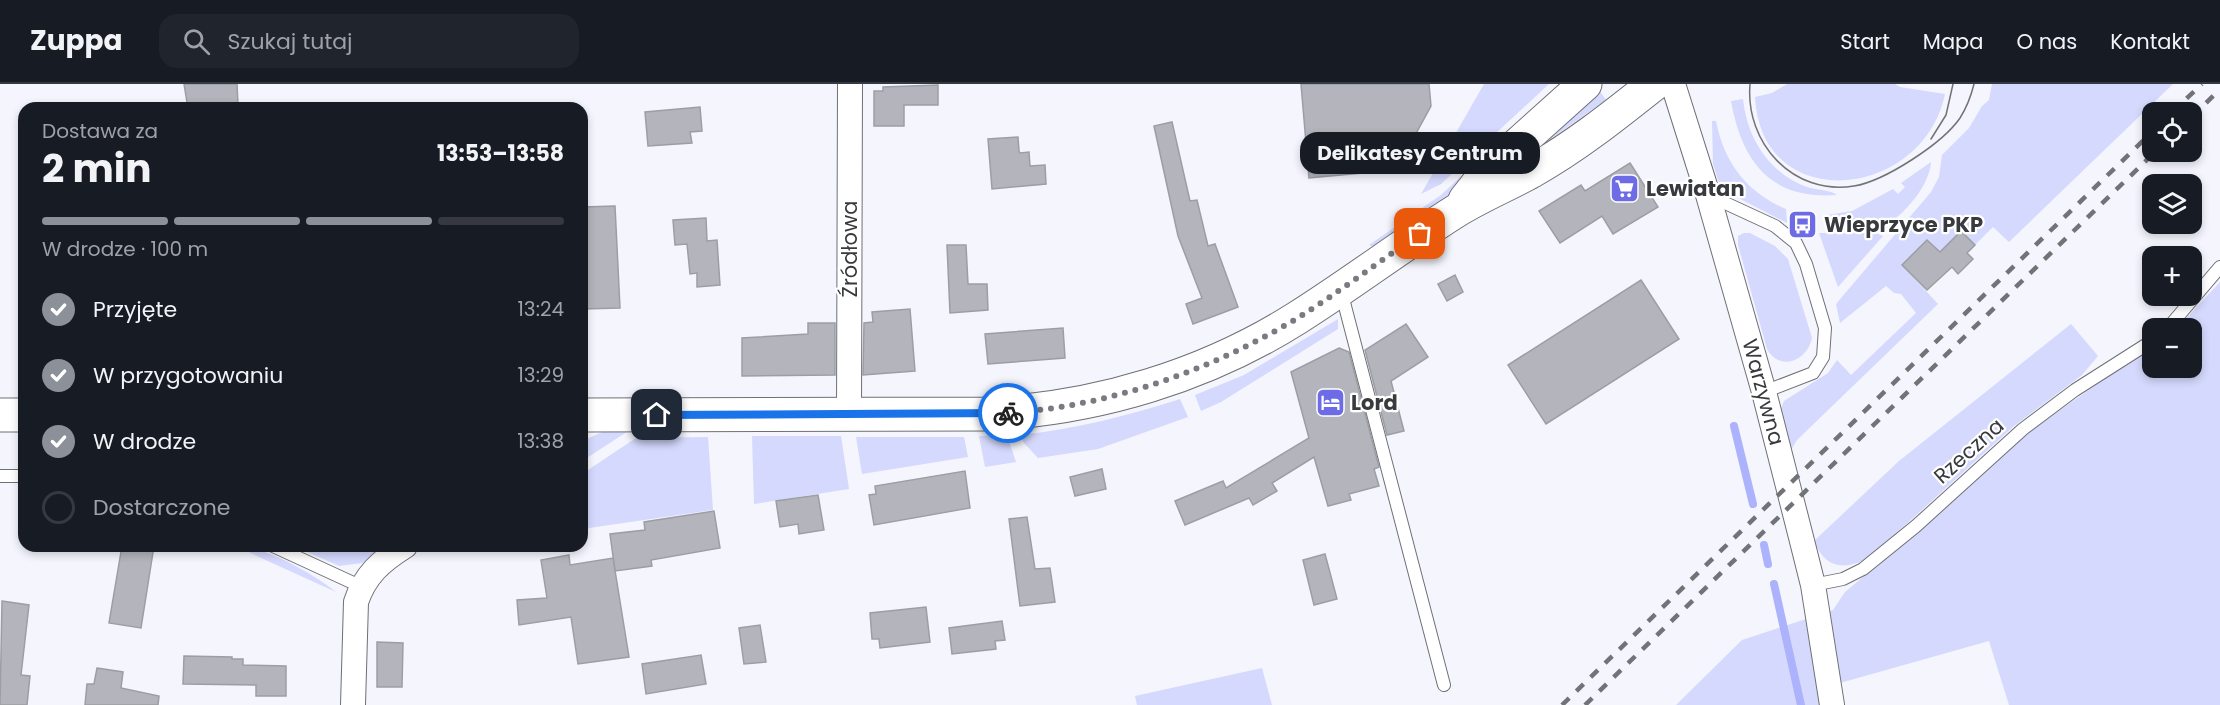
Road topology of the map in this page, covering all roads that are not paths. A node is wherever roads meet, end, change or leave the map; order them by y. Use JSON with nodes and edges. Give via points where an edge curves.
{"nodes":[{"id":1,"x":850,"y":84,"type":"edge"},
{"id":2,"x":1585,"y":84,"type":"edge"},
{"id":3,"x":1654,"y":84,"type":"edge"},
{"id":4,"x":1673,"y":84,"type":"edge"},
{"id":5,"x":1708,"y":195,"type":"junction"},
{"id":6,"x":1459,"y":209,"type":"junction"},
{"id":7,"x":2220,"y":267,"type":"edge"},
{"id":8,"x":1341,"y":288,"type":"junction"},
{"id":9,"x":2177,"y":318,"type":"edge"},
{"id":10,"x":2142,"y":347,"type":"edge"},
{"id":11,"x":1764,"y":392,"type":"junction"},
{"id":12,"x":0,"y":415,"type":"edge"},
{"id":13,"x":18,"y":415,"type":"edge"},
{"id":14,"x":849,"y":415,"type":"junction"},
{"id":15,"x":588,"y":418,"type":"edge"},
{"id":16,"x":0,"y":476,"type":"edge"},
{"id":17,"x":18,"y":476,"type":"edge"},
{"id":18,"x":286,"y":552,"type":"edge"},
{"id":19,"x":396,"y":552,"type":"edge"},
{"id":20,"x":1813,"y":585,"type":"junction"},
{"id":21,"x":362,"y":587,"type":"junction"},
{"id":22,"x":1444,"y":685,"type":"dead end"},
{"id":23,"x":353,"y":705,"type":"edge"},
{"id":24,"x":1832,"y":705,"type":"edge"}],
"edges":[{"from":1,"to":14,"type":"street","name":"Źródłowa"},
{"from":2,"to":6,"type":"main road","via":[[1486,172]]},
{"from":3,"to":6,"type":"main road","via":[[1533,171]]},
{"from":4,"to":5,"type":"street","name":"Warzywna"},
{"from":5,"to":11,"type":"street","name":"Warzywna"},
{"from":5,"to":11,"type":"lane","via":[[1775,226],[1796,243],[1826,328],[1823,357],[1813,373]]},
{"from":6,"to":8,"type":"main road"},
{"from":7,"to":9,"type":"lane"},
{"from":8,"to":14,"type":"main road","via":[[1297,318],[1204,366],[1096,400],[1009,413]]},
{"from":8,"to":22,"type":"lane"},
{"from":10,"to":20,"type":"lane","name":"Rzeczna","via":[[2023,429],[1863,569],[1843,579]]},
{"from":11,"to":20,"type":"street","name":"Warzywna"},
{"from":12,"to":13,"type":"main road"},
{"from":14,"to":15,"type":"main road"},
{"from":16,"to":17,"type":"lane"},
{"from":18,"to":21,"type":"lane"},
{"from":19,"to":21,"type":"street","via":[[376,566]]},
{"from":20,"to":24,"type":"street","name":"Warzywna"},
{"from":21,"to":23,"type":"street","via":[[354,615]]}]}
